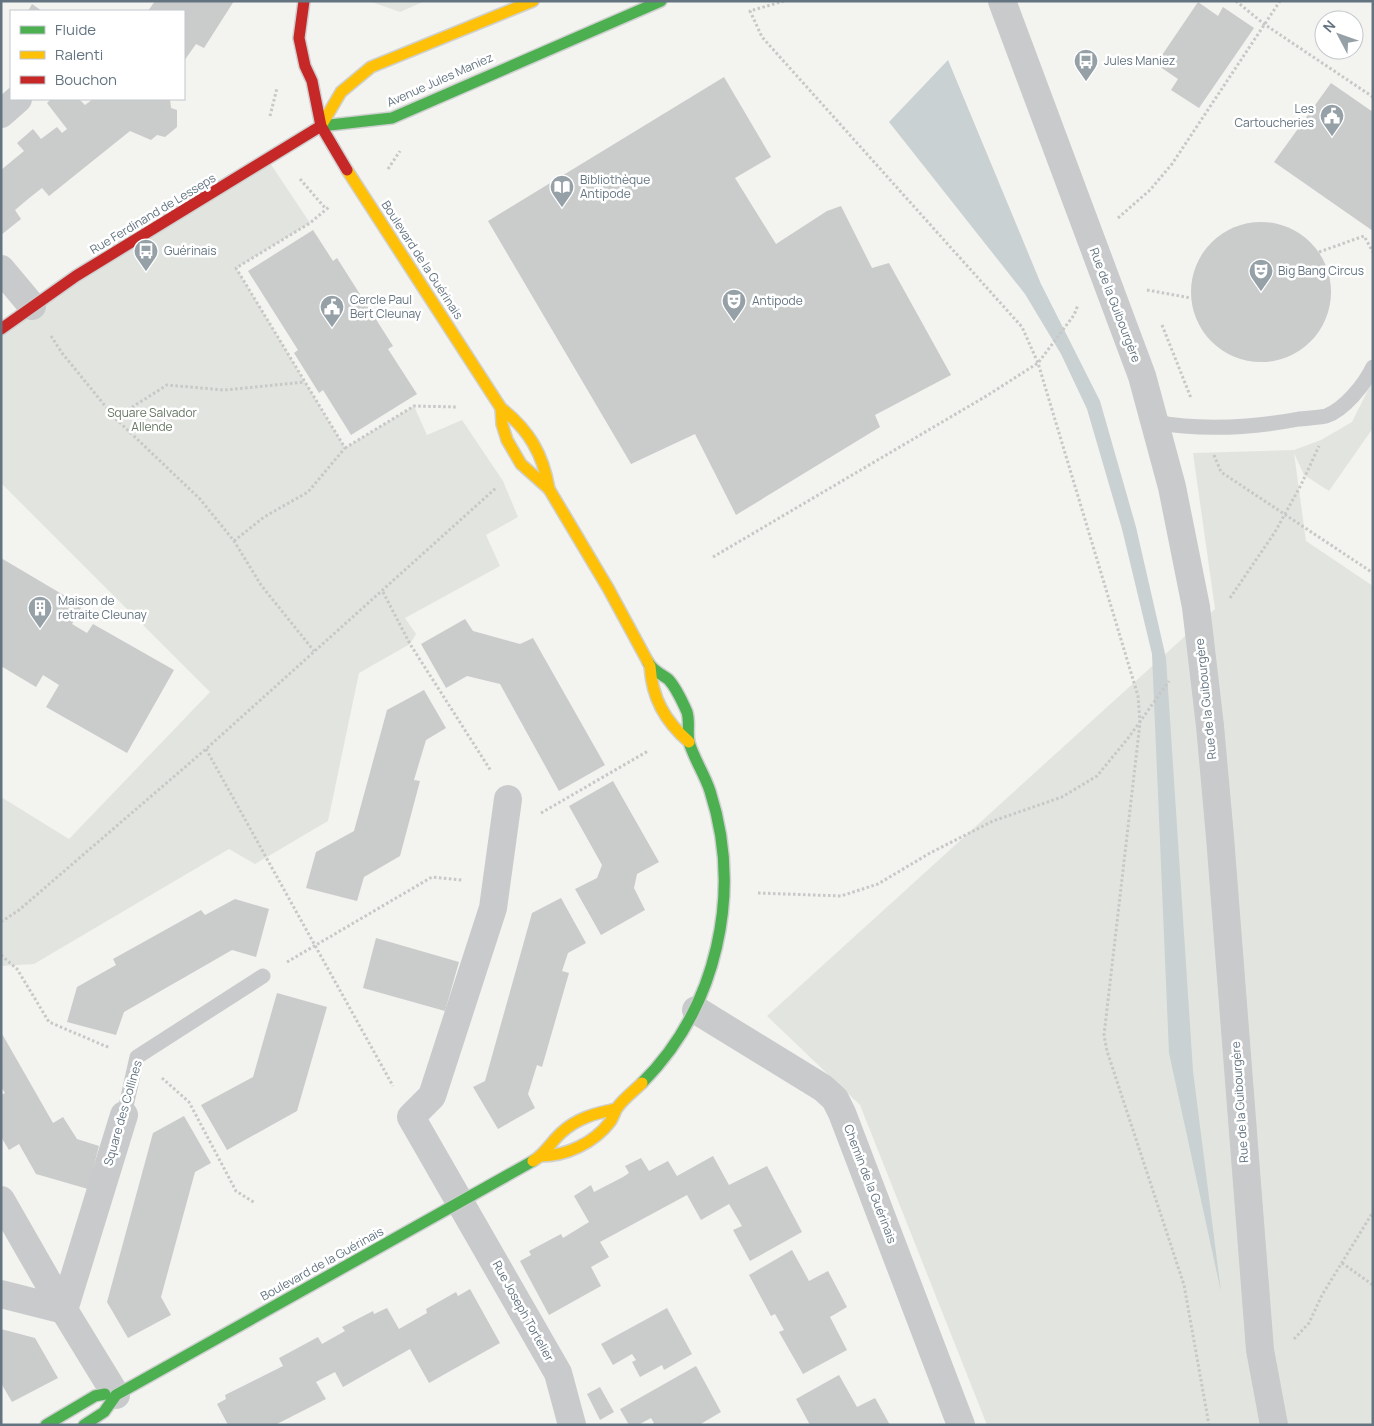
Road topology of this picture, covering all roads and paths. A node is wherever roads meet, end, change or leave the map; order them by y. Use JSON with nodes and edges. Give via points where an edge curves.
{"nodes":[{"id":1,"x":304,"y":1,"type":"edge"},
{"id":2,"x":533,"y":1,"type":"edge"},
{"id":3,"x":661,"y":1,"type":"edge"},
{"id":4,"x":784,"y":1,"type":"edge"},
{"id":5,"x":1002,"y":1,"type":"edge"},
{"id":6,"x":1236,"y":1,"type":"edge"},
{"id":7,"x":1280,"y":1,"type":"edge"},
{"id":8,"x":1264,"y":24,"type":"junction"},
{"id":9,"x":1373,"y":97,"type":"edge"},
{"id":10,"x":17,"y":100,"type":"edge"},
{"id":11,"x":1,"y":114,"type":"edge"},
{"id":12,"x":321,"y":126,"type":"junction"},
{"id":13,"x":326,"y":209,"type":"dead end"},
{"id":14,"x":1095,"y":251,"type":"junction"},
{"id":15,"x":1319,"y":252,"type":"dead end"},
{"id":16,"x":1373,"y":252,"type":"edge"},
{"id":17,"x":1,"y":269,"type":"edge"},
{"id":18,"x":32,"y":306,"type":"junction"},
{"id":19,"x":1074,"y":315,"type":"dead end"},
{"id":20,"x":1,"y":328,"type":"edge"},
{"id":21,"x":1038,"y":363,"type":"junction"},
{"id":22,"x":1373,"y":367,"type":"edge"},
{"id":23,"x":304,"y":382,"type":"junction"},
{"id":24,"x":1340,"y":406,"type":"junction"},
{"id":25,"x":501,"y":408,"type":"junction"},
{"id":26,"x":115,"y":418,"type":"junction"},
{"id":27,"x":1154,"y":422,"type":"junction"},
{"id":28,"x":345,"y":448,"type":"junction"},
{"id":29,"x":521,"y":464,"type":"junction"},
{"id":30,"x":549,"y":489,"type":"junction"},
{"id":31,"x":234,"y":541,"type":"junction"},
{"id":32,"x":713,"y":557,"type":"dead end"},
{"id":33,"x":383,"y":592,"type":"junction"},
{"id":34,"x":1200,"y":640,"type":"junction"},
{"id":35,"x":314,"y":651,"type":"junction"},
{"id":36,"x":650,"y":666,"type":"junction"},
{"id":37,"x":1140,"y":723,"type":"junction"},
{"id":38,"x":678,"y":734,"type":"junction"},
{"id":39,"x":689,"y":742,"type":"junction"},
{"id":40,"x":206,"y":750,"type":"junction"},
{"id":41,"x":508,"y":799,"type":"joint"},
{"id":42,"x":504,"y":834,"type":"junction"},
{"id":43,"x":498,"y":884,"type":"junction"},
{"id":44,"x":724,"y":892,"type":"junction"},
{"id":45,"x":1,"y":922,"type":"edge"},
{"id":46,"x":315,"y":946,"type":"junction"},
{"id":47,"x":1,"y":955,"type":"edge"},
{"id":48,"x":263,"y":976,"type":"joint"},
{"id":49,"x":696,"y":1010,"type":"junction"},
{"id":50,"x":137,"y":1057,"type":"junction"},
{"id":51,"x":616,"y":1109,"type":"junction"},
{"id":52,"x":124,"y":1115,"type":"joint"},
{"id":53,"x":412,"y":1117,"type":"junction"},
{"id":54,"x":541,"y":1156,"type":"junction"},
{"id":55,"x":1,"y":1200,"type":"edge"},
{"id":56,"x":460,"y":1202,"type":"junction"},
{"id":57,"x":255,"y":1204,"type":"dead end"},
{"id":58,"x":1373,"y":1212,"type":"edge"},
{"id":59,"x":1342,"y":1262,"type":"junction"},
{"id":60,"x":1373,"y":1285,"type":"edge"},
{"id":61,"x":1,"y":1294,"type":"edge"},
{"id":62,"x":64,"y":1310,"type":"junction"},
{"id":63,"x":1260,"y":1350,"type":"junction"},
{"id":64,"x":116,"y":1395,"type":"junction"},
{"id":65,"x":46,"y":1425,"type":"edge"},
{"id":66,"x":84,"y":1425,"type":"edge"},
{"id":67,"x":572,"y":1425,"type":"edge"},
{"id":68,"x":961,"y":1425,"type":"edge"},
{"id":69,"x":1209,"y":1425,"type":"edge"},
{"id":70,"x":1274,"y":1425,"type":"edge"}],
"edges":[{"from":1,"to":12,"type":"street","name":"Boulevard de la Guérinais","via":[[299,38]]},
{"from":2,"to":12,"type":"street","via":[[371,67],[332,101]]},
{"from":3,"to":12,"type":"street","name":"Avenue Jules Maniez","via":[[392,118]]},
{"from":4,"to":21,"type":"path","via":[[750,11],[762,37],[1022,327]]},
{"from":5,"to":14,"type":"street","name":"Rue de la Guibourgère"},
{"from":6,"to":8,"type":"path"},
{"from":7,"to":8,"type":"path"},
{"from":8,"to":9,"type":"path"},
{"from":8,"to":14,"type":"path","via":[[1172,164],[1150,190],[1113,222]]},
{"from":10,"to":11,"type":"street"},
{"from":12,"to":18,"type":"street","name":"Rue Ferdinand de Lesseps"},
{"from":12,"to":25,"type":"street","name":"Boulevard de la Guérinais"},
{"from":13,"to":23,"type":"path","via":[[310,223],[236,268]]},
{"from":14,"to":27,"type":"street","name":"Rue de la Guibourgère","via":[[1142,376]]},
{"from":15,"to":16,"type":"path","via":[[1364,236]]},
{"from":17,"to":18,"type":"street"},
{"from":18,"to":20,"type":"street","name":"Rue Ferdinand de Lesseps"},
{"from":18,"to":26,"type":"path","via":[[62,353]]},
{"from":19,"to":21,"type":"path"},
{"from":21,"to":32,"type":"path"},
{"from":21,"to":37,"type":"path","via":[[1138,696]]},
{"from":22,"to":24,"type":"lane","via":[[1351,399]]},
{"from":23,"to":26,"type":"path","via":[[224,390],[167,385]]},
{"from":23,"to":28,"type":"path"},
{"from":24,"to":27,"type":"lane","via":[[1326,416],[1270,425],[1203,427]]},
{"from":24,"to":34,"type":"path","via":[[1275,532]]},
{"from":25,"to":28,"type":"path","via":[[414,406]]},
{"from":25,"to":29,"type":"street","name":"Boulevard de la Guérinais","via":[[507,440]]},
{"from":25,"to":30,"type":"street","name":"Boulevard de la Guérinais","via":[[524,426],[540,452]]},
{"from":26,"to":31,"type":"path","via":[[200,499]]},
{"from":27,"to":34,"type":"street","name":"Rue de la Guibourgère","via":[[1172,487]]},
{"from":28,"to":31,"type":"path","via":[[308,492],[264,517]]},
{"from":29,"to":30,"type":"street","name":"Boulevard de la Guérinais"},
{"from":29,"to":33,"type":"path"},
{"from":30,"to":36,"type":"street","name":"Boulevard de la Guérinais"},
{"from":31,"to":35,"type":"path","via":[[261,584]]},
{"from":33,"to":35,"type":"path"},
{"from":33,"to":41,"type":"path","via":[[410,644]]},
{"from":34,"to":37,"type":"path"},
{"from":34,"to":63,"type":"street","name":"Rue de la Guibourgère","via":[[1221,847]]},
{"from":35,"to":40,"type":"path"},
{"from":36,"to":38,"type":"street","name":"Boulevard de la Guérinais","via":[[653,693]]},
{"from":36,"to":39,"type":"street","name":"Boulevard de la Guérinais","via":[[670,681],[687,713]]},
{"from":37,"to":44,"type":"path","via":[[1097,776],[1062,797],[993,822],[938,849],[878,884],[841,896]]},
{"from":37,"to":69,"type":"path","via":[[1104,1035],[1184,1285]]},
{"from":38,"to":39,"type":"street","name":"Boulevard de la Guérinais"},
{"from":38,"to":42,"type":"path"},
{"from":39,"to":44,"type":"street","name":"Boulevard de la Guérinais","via":[[710,791],[719,830]]},
{"from":40,"to":45,"type":"path"},
{"from":40,"to":46,"type":"path"},
{"from":41,"to":42,"type":"street"},
{"from":42,"to":43,"type":"street"},
{"from":43,"to":46,"type":"path","via":[[432,877]]},
{"from":43,"to":53,"type":"street","via":[[432,1096]]},
{"from":44,"to":49,"type":"street","name":"Boulevard de la Guérinais","via":[[716,952]]},
{"from":46,"to":48,"type":"path"},
{"from":46,"to":53,"type":"path"},
{"from":47,"to":50,"type":"path","via":[[17,969],[49,1022]]},
{"from":48,"to":50,"type":"lane","name":"Square des Collines"},
{"from":49,"to":51,"type":"street","name":"Boulevard de la Guérinais","via":[[662,1063]]},
{"from":49,"to":68,"type":"street","name":"Chemin de la Guérinais","via":[[823,1088],[835,1099]]},
{"from":50,"to":52,"type":"lane","name":"Square des Collines"},
{"from":50,"to":57,"type":"path","via":[[190,1102],[236,1191]]},
{"from":51,"to":54,"type":"street","name":"Boulevard de la Guérinais","via":[[589,1116],[562,1132]]},
{"from":51,"to":54,"type":"street","name":"Boulevard de la Guérinais","via":[[600,1133],[572,1150],[556,1156]]},
{"from":52,"to":62,"type":"street","name":"Square des Collines"},
{"from":53,"to":56,"type":"street","name":"Rue Joseph Tortelier"},
{"from":54,"to":56,"type":"street","name":"Boulevard de la Guérinais"},
{"from":55,"to":62,"type":"street"},
{"from":56,"to":64,"type":"street","name":"Boulevard de la Guérinais"},
{"from":56,"to":67,"type":"street","name":"Rue Joseph Tortelier","via":[[558,1373]]},
{"from":58,"to":59,"type":"path"},
{"from":59,"to":60,"type":"path"},
{"from":59,"to":63,"type":"path","via":[[1308,1323],[1295,1339]]},
{"from":61,"to":62,"type":"street"},
{"from":62,"to":64,"type":"street"},
{"from":63,"to":70,"type":"street","name":"Rue de la Guibourgère"},
{"from":64,"to":65,"type":"street","name":"Boulevard de la Guérinais","via":[[95,1396]]},
{"from":64,"to":66,"type":"street","name":"Boulevard de la Guérinais","via":[[104,1412]]}]}
